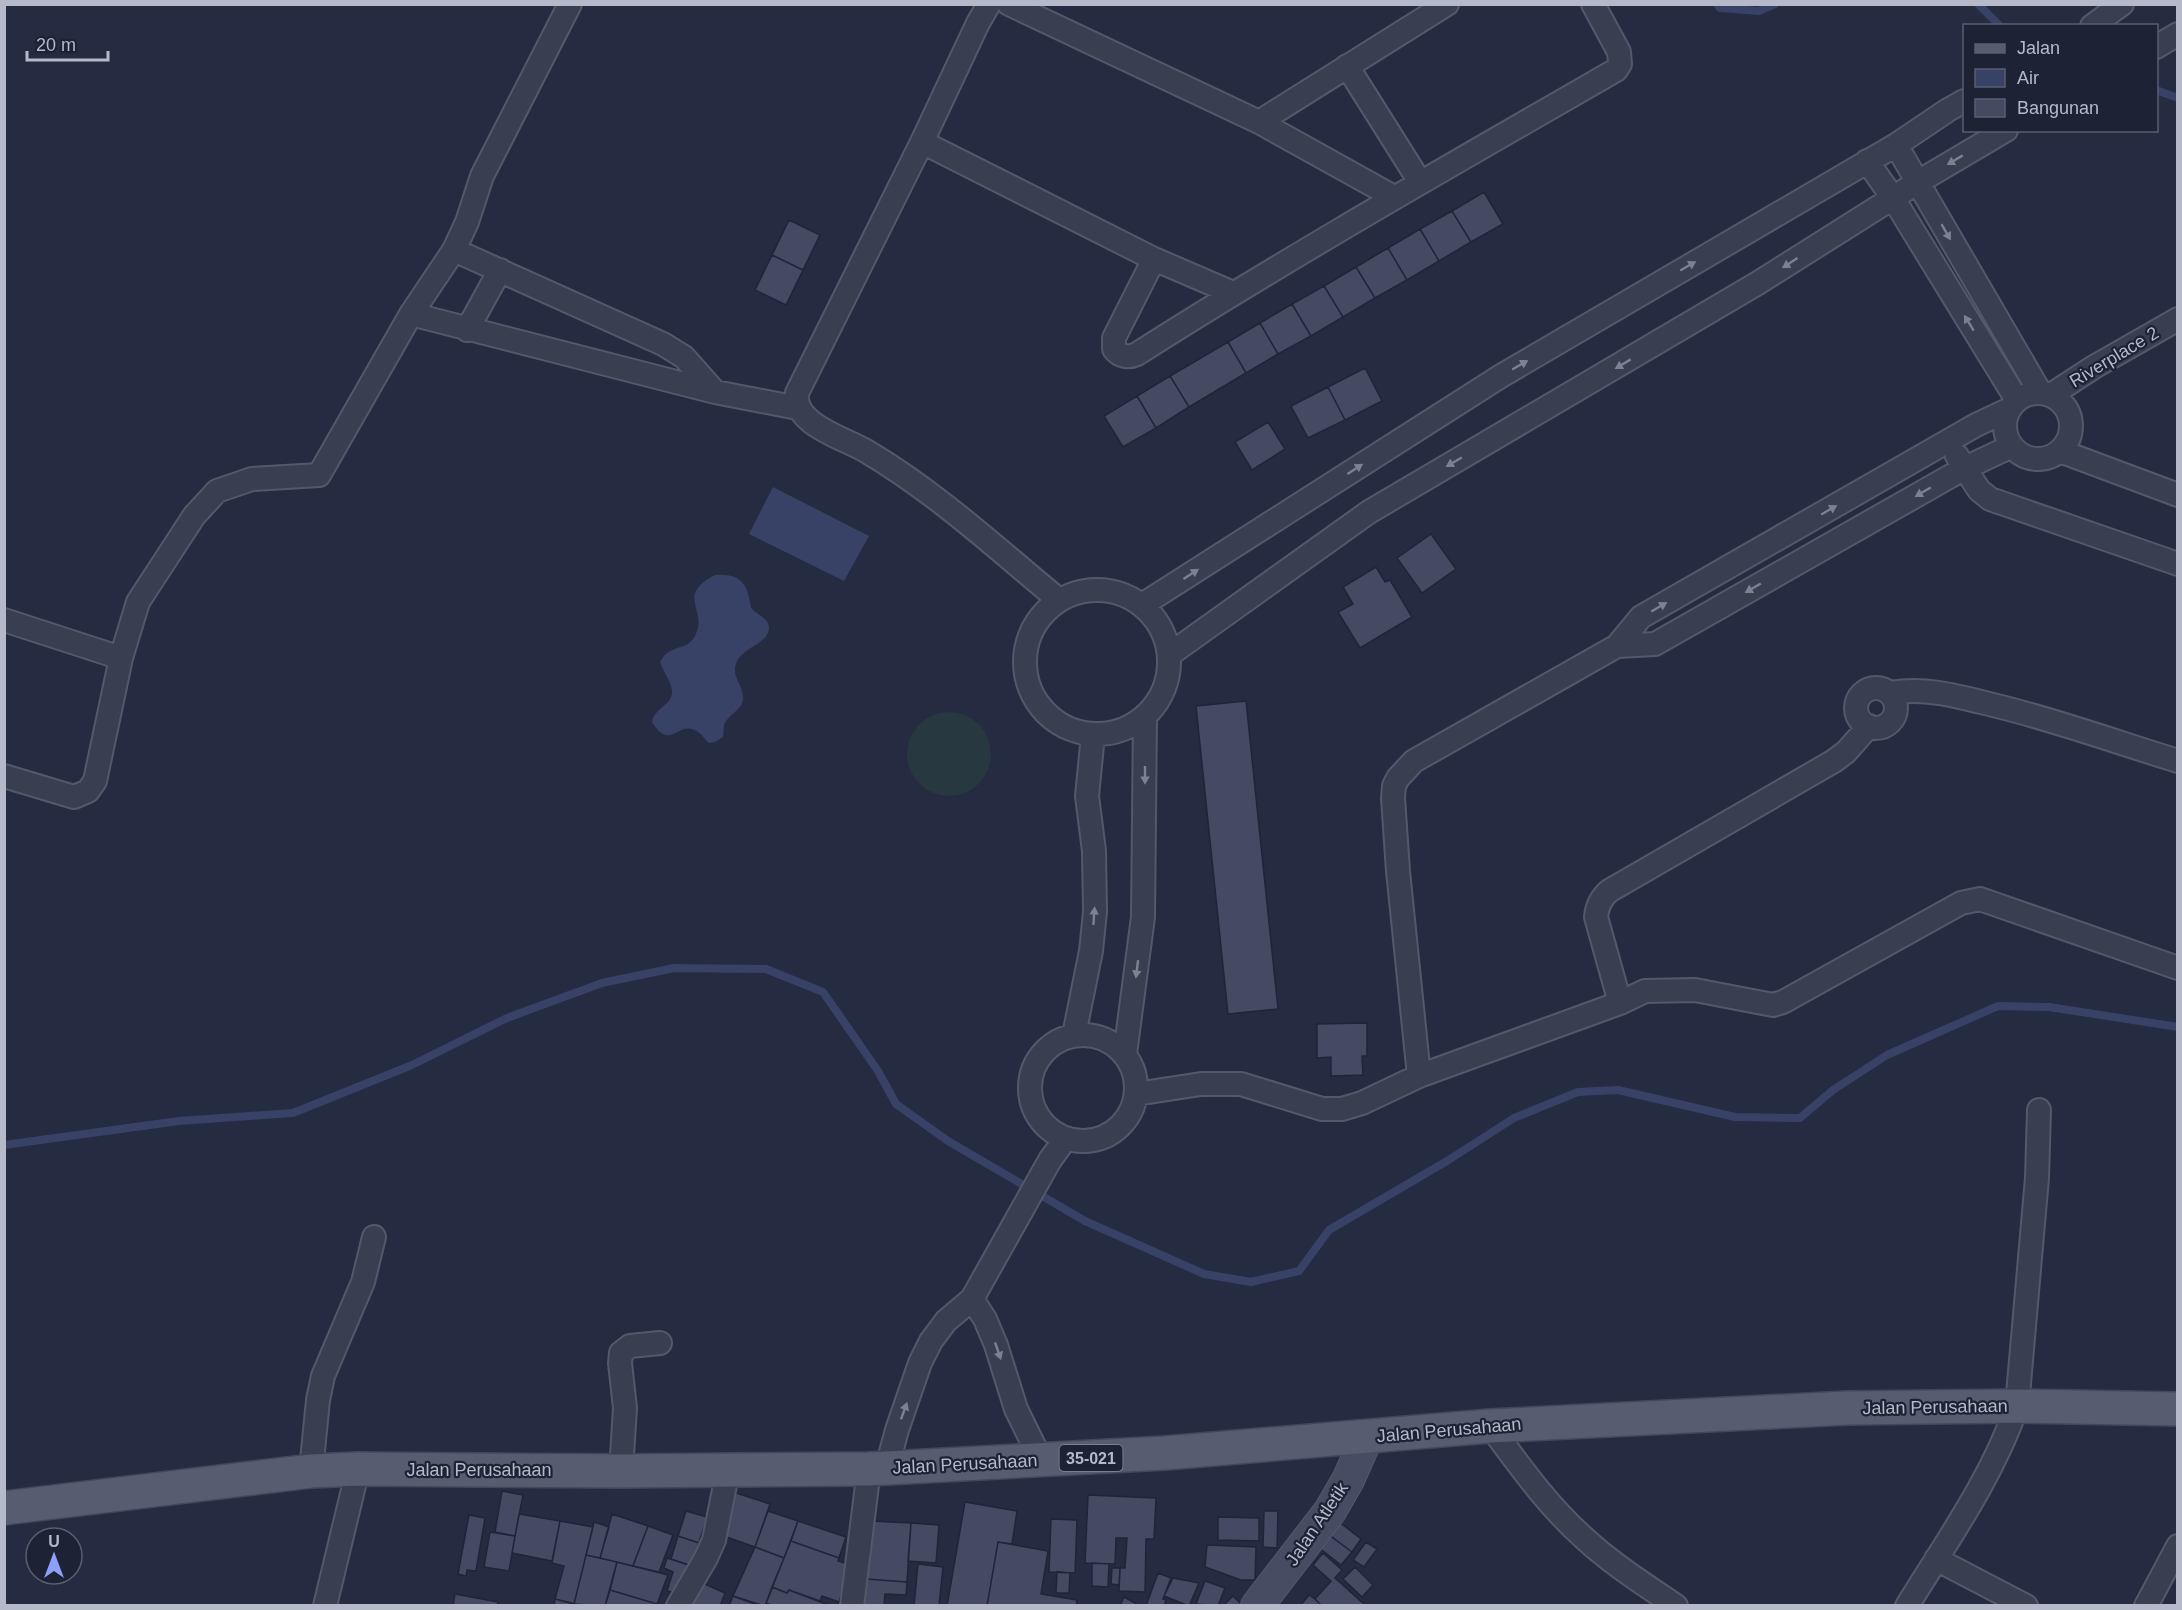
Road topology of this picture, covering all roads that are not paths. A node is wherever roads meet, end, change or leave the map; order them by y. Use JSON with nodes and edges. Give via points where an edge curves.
{"nodes":[{"id":1,"x":570,"y":4,"type":"edge"},
{"id":2,"x":989,"y":4,"type":"edge"},
{"id":3,"x":1009,"y":4,"type":"edge"},
{"id":4,"x":1446,"y":4,"type":"edge"},
{"id":5,"x":1593,"y":4,"type":"edge"},
{"id":6,"x":2117,"y":9,"type":"edge"},
{"id":7,"x":2095,"y":24,"type":"edge"},
{"id":8,"x":2178,"y":34,"type":"edge"},
{"id":9,"x":2158,"y":46,"type":"edge"},
{"id":10,"x":1347,"y":66,"type":"junction"},
{"id":11,"x":1963,"y":102,"type":"edge"},
{"id":12,"x":1258,"y":123,"type":"junction"},
{"id":13,"x":2003,"y":132,"type":"edge"},
{"id":14,"x":922,"y":142,"type":"junction"},
{"id":15,"x":1896,"y":145,"type":"junction"},
{"id":16,"x":1867,"y":161,"type":"junction"},
{"id":17,"x":1918,"y":182,"type":"junction"},
{"id":18,"x":1420,"y":183,"type":"junction"},
{"id":19,"x":1394,"y":197,"type":"junction"},
{"id":20,"x":1893,"y":198,"type":"junction"},
{"id":21,"x":454,"y":250,"type":"junction"},
{"id":22,"x":1154,"y":259,"type":"junction"},
{"id":23,"x":500,"y":270,"type":"junction"},
{"id":24,"x":1233,"y":293,"type":"junction"},
{"id":25,"x":411,"y":314,"type":"junction"},
{"id":26,"x":2178,"y":319,"type":"edge"},
{"id":27,"x":467,"y":330,"type":"junction"},
{"id":28,"x":715,"y":392,"type":"junction"},
{"id":29,"x":2045,"y":394,"type":"junction"},
{"id":30,"x":2012,"y":405,"type":"junction"},
{"id":31,"x":798,"y":408,"type":"junction"},
{"id":32,"x":1949,"y":441,"type":"junction"},
{"id":33,"x":2012,"y":447,"type":"junction"},
{"id":34,"x":2060,"y":451,"type":"junction"},
{"id":35,"x":1963,"y":469,"type":"junction"},
{"id":36,"x":2178,"y":495,"type":"edge"},
{"id":37,"x":2178,"y":564,"type":"edge"},
{"id":38,"x":1059,"y":600,"type":"junction"},
{"id":39,"x":1142,"y":605,"type":"junction"},
{"id":40,"x":4,"y":620,"type":"edge"},
{"id":41,"x":1617,"y":646,"type":"junction"},
{"id":42,"x":1169,"y":655,"type":"junction"},
{"id":43,"x":121,"y":658,"type":"junction"},
{"id":44,"x":1890,"y":693,"type":"junction"},
{"id":45,"x":1145,"y":716,"type":"junction"},
{"id":46,"x":1869,"y":726,"type":"junction"},
{"id":47,"x":1093,"y":735,"type":"junction"},
{"id":48,"x":2178,"y":761,"type":"edge"},
{"id":49,"x":4,"y":777,"type":"edge"},
{"id":50,"x":2178,"y":968,"type":"edge"},
{"id":51,"x":1620,"y":1003,"type":"junction"},
{"id":52,"x":1074,"y":1035,"type":"junction"},
{"id":53,"x":1125,"y":1054,"type":"junction"},
{"id":54,"x":1419,"y":1076,"type":"junction"},
{"id":55,"x":1136,"y":1094,"type":"junction"},
{"id":56,"x":2039,"y":1110,"type":"dead end"},
{"id":57,"x":1066,"y":1138,"type":"junction"},
{"id":58,"x":374,"y":1237,"type":"dead end"},
{"id":59,"x":972,"y":1299,"type":"junction"},
{"id":60,"x":660,"y":1343,"type":"dead end"},
{"id":61,"x":2017,"y":1406,"type":"junction"},
{"id":62,"x":2178,"y":1409,"type":"edge"},
{"id":63,"x":1490,"y":1426,"type":"junction"},
{"id":64,"x":1367,"y":1437,"type":"junction"},
{"id":65,"x":1041,"y":1461,"type":"junction"},
{"id":66,"x":878,"y":1468,"type":"junction"},
{"id":67,"x":358,"y":1469,"type":"junction"},
{"id":68,"x":728,"y":1470,"type":"junction"},
{"id":69,"x":311,"y":1471,"type":"junction"},
{"id":70,"x":621,"y":1471,"type":"junction"},
{"id":71,"x":4,"y":1508,"type":"edge"},
{"id":72,"x":2178,"y":1546,"type":"edge"},
{"id":73,"x":1936,"y":1559,"type":"junction"},
{"id":74,"x":1264,"y":1603,"type":"edge"},
{"id":75,"x":325,"y":1605,"type":"edge"},
{"id":76,"x":678,"y":1605,"type":"edge"},
{"id":77,"x":852,"y":1605,"type":"edge"},
{"id":78,"x":1676,"y":1605,"type":"edge"},
{"id":79,"x":1907,"y":1605,"type":"edge"},
{"id":80,"x":2026,"y":1605,"type":"edge"},
{"id":81,"x":2146,"y":1605,"type":"edge"}],
"edges":[{"from":1,"to":21,"type":"street","via":[[482,176]]},
{"from":2,"to":14,"type":"street"},
{"from":3,"to":12,"type":"street"},
{"from":4,"to":10,"type":"street"},
{"from":5,"to":18,"type":"street","via":[[1619,52],[1616,70]]},
{"from":6,"to":7,"type":"street"},
{"from":8,"to":9,"type":"street"},
{"from":10,"to":12,"type":"street"},
{"from":10,"to":18,"type":"street"},
{"from":11,"to":15,"type":"street"},
{"from":12,"to":19,"type":"street"},
{"from":13,"to":17,"type":"street","one_way":true},
{"from":14,"to":22,"type":"street"},
{"from":14,"to":31,"type":"street","via":[[797,393]]},
{"from":15,"to":16,"type":"street"},
{"from":15,"to":17,"type":"street"},
{"from":16,"to":20,"type":"street"},
{"from":39,"to":16,"type":"street","one_way":true,"via":[[1501,376]]},
{"from":17,"to":20,"type":"street"},
{"from":17,"to":29,"type":"street","one_way":true,"via":[[2012,348]]},
{"from":18,"to":19,"type":"street"},
{"from":19,"to":24,"type":"street"},
{"from":30,"to":20,"type":"street","one_way":true},
{"from":20,"to":42,"type":"street","one_way":true,"via":[[1758,283],[1369,512]]},
{"from":21,"to":23,"type":"street"},
{"from":21,"to":25,"type":"street"},
{"from":22,"to":24,"type":"street"},
{"from":22,"to":24,"type":"street","via":[[1114,338],[1114,350],[1121,355],[1137,354]]},
{"from":23,"to":27,"type":"street"},
{"from":23,"to":28,"type":"street","via":[[663,344],[684,357]]},
{"from":25,"to":27,"type":"street"},
{"from":25,"to":43,"type":"street","via":[[319,475],[252,479],[217,491],[194,516],[138,602]]},
{"from":26,"to":29,"type":"street","name":"Riverplace 2"},
{"from":27,"to":28,"type":"street"},
{"from":28,"to":31,"type":"street"},
{"from":29,"to":30,"type":"street","via":[[2027,394]]},
{"from":29,"to":34,"type":"street","via":[[2061,401],[2072,420],[2072,432]]},
{"from":30,"to":32,"type":"street"},
{"from":30,"to":33,"type":"street","via":[[2005,423]]},
{"from":31,"to":38,"type":"street","via":[[813,423],[866,451],[932,494]]},
{"from":32,"to":35,"type":"street"},
{"from":41,"to":32,"type":"street","one_way":true,"via":[[1641,617]]},
{"from":33,"to":34,"type":"street","via":[[2030,458],[2040,459]]},
{"from":33,"to":35,"type":"street"},
{"from":34,"to":36,"type":"street"},
{"from":35,"to":37,"type":"street","via":[[1990,499]]},
{"from":35,"to":41,"type":"street","one_way":true,"via":[[1655,644]]},
{"from":38,"to":39,"type":"street","via":[[1079,592],[1101,590],[1123,594]]},
{"from":38,"to":47,"type":"street","via":[[1029,635],[1026,680],[1031,695],[1051,719],[1078,733]]},
{"from":39,"to":42,"type":"street","via":[[1160,628]]},
{"from":40,"to":43,"type":"street"},
{"from":41,"to":54,"type":"street","via":[[1414,761],[1394,786],[1398,871]]},
{"from":42,"to":45,"type":"street","via":[[1165,686]]},
{"from":43,"to":49,"type":"street","via":[[95,781],[88,791],[74,797]]},
{"from":44,"to":46,"type":"street","via":[[1896,705],[1893,719],[1882,727]]},
{"from":44,"to":46,"type":"street","via":[[1870,689],[1859,697],[1858,717]]},
{"from":44,"to":48,"type":"street","via":[[1930,691],[1970,699]]},
{"from":45,"to":47,"type":"street","via":[[1129,727]]},
{"from":45,"to":53,"type":"street","one_way":true,"via":[[1143,917]]},
{"from":46,"to":51,"type":"street","via":[[1834,762],[1603,896],[1596,917]]},
{"from":52,"to":47,"type":"street","one_way":true,"via":[[1095,912],[1094,851],[1087,796]]},
{"from":50,"to":51,"type":"street","via":[[1980,899],[1961,903],[1773,1005],[1695,990],[1645,991]]},
{"from":51,"to":54,"type":"street"},
{"from":52,"to":53,"type":"street","via":[[1102,1038]]},
{"from":52,"to":57,"type":"street","via":[[1051,1045],[1030,1077],[1029,1090],[1037,1114],[1055,1133]]},
{"from":53,"to":55,"type":"street","via":[[1134,1073]]},
{"from":54,"to":55,"type":"street","via":[[1362,1103],[1331,1110],[1240,1084],[1201,1084]]},
{"from":55,"to":57,"type":"street","via":[[1131,1112],[1103,1137],[1085,1141]]},
{"from":56,"to":61,"type":"street","via":[[2037,1178]]},
{"from":57,"to":59,"type":"street"},
{"from":58,"to":69,"type":"street","via":[[363,1282],[323,1376]]},
{"from":59,"to":65,"type":"street","one_way":true,"via":[[996,1344],[1016,1409]]},
{"from":66,"to":59,"type":"street","one_way":true,"via":[[931,1341],[946,1321]]},
{"from":60,"to":70,"type":"street","via":[[630,1346],[621,1353],[625,1408]]},
{"from":61,"to":62,"type":"main road","name":"Jalan Perusahaan","number":"35-021"},
{"from":61,"to":63,"type":"main road","name":"Jalan Perusahaan","number":"35-021","via":[[1848,1408]]},
{"from":61,"to":73,"type":"street","via":[[1992,1467]]},
{"from":63,"to":64,"type":"main road","name":"Jalan Perusahaan","number":"35-021"},
{"from":63,"to":78,"type":"street","via":[[1537,1489],[1583,1538]]},
{"from":64,"to":65,"type":"main road","name":"Jalan Perusahaan","number":"35-021"},
{"from":64,"to":74,"type":"street","name":"Jalan Atletik","via":[[1330,1512]]},
{"from":65,"to":66,"type":"main road","name":"Jalan Perusahaan","number":"35-021"},
{"from":66,"to":68,"type":"main road","name":"Jalan Perusahaan","number":"35-021"},
{"from":66,"to":77,"type":"street"},
{"from":67,"to":69,"type":"main road","name":"Jalan Perusahaan","number":"35-021"},
{"from":67,"to":70,"type":"main road","name":"Jalan Perusahaan","number":"35-021"},
{"from":67,"to":75,"type":"street"},
{"from":68,"to":70,"type":"main road","name":"Jalan Perusahaan","number":"35-021"},
{"from":68,"to":76,"type":"street","via":[[714,1540]]},
{"from":69,"to":71,"type":"main road","name":"Jalan Perusahaan","number":"35-021"},
{"from":72,"to":81,"type":"street"},
{"from":73,"to":79,"type":"street"},
{"from":73,"to":80,"type":"street"}]}
